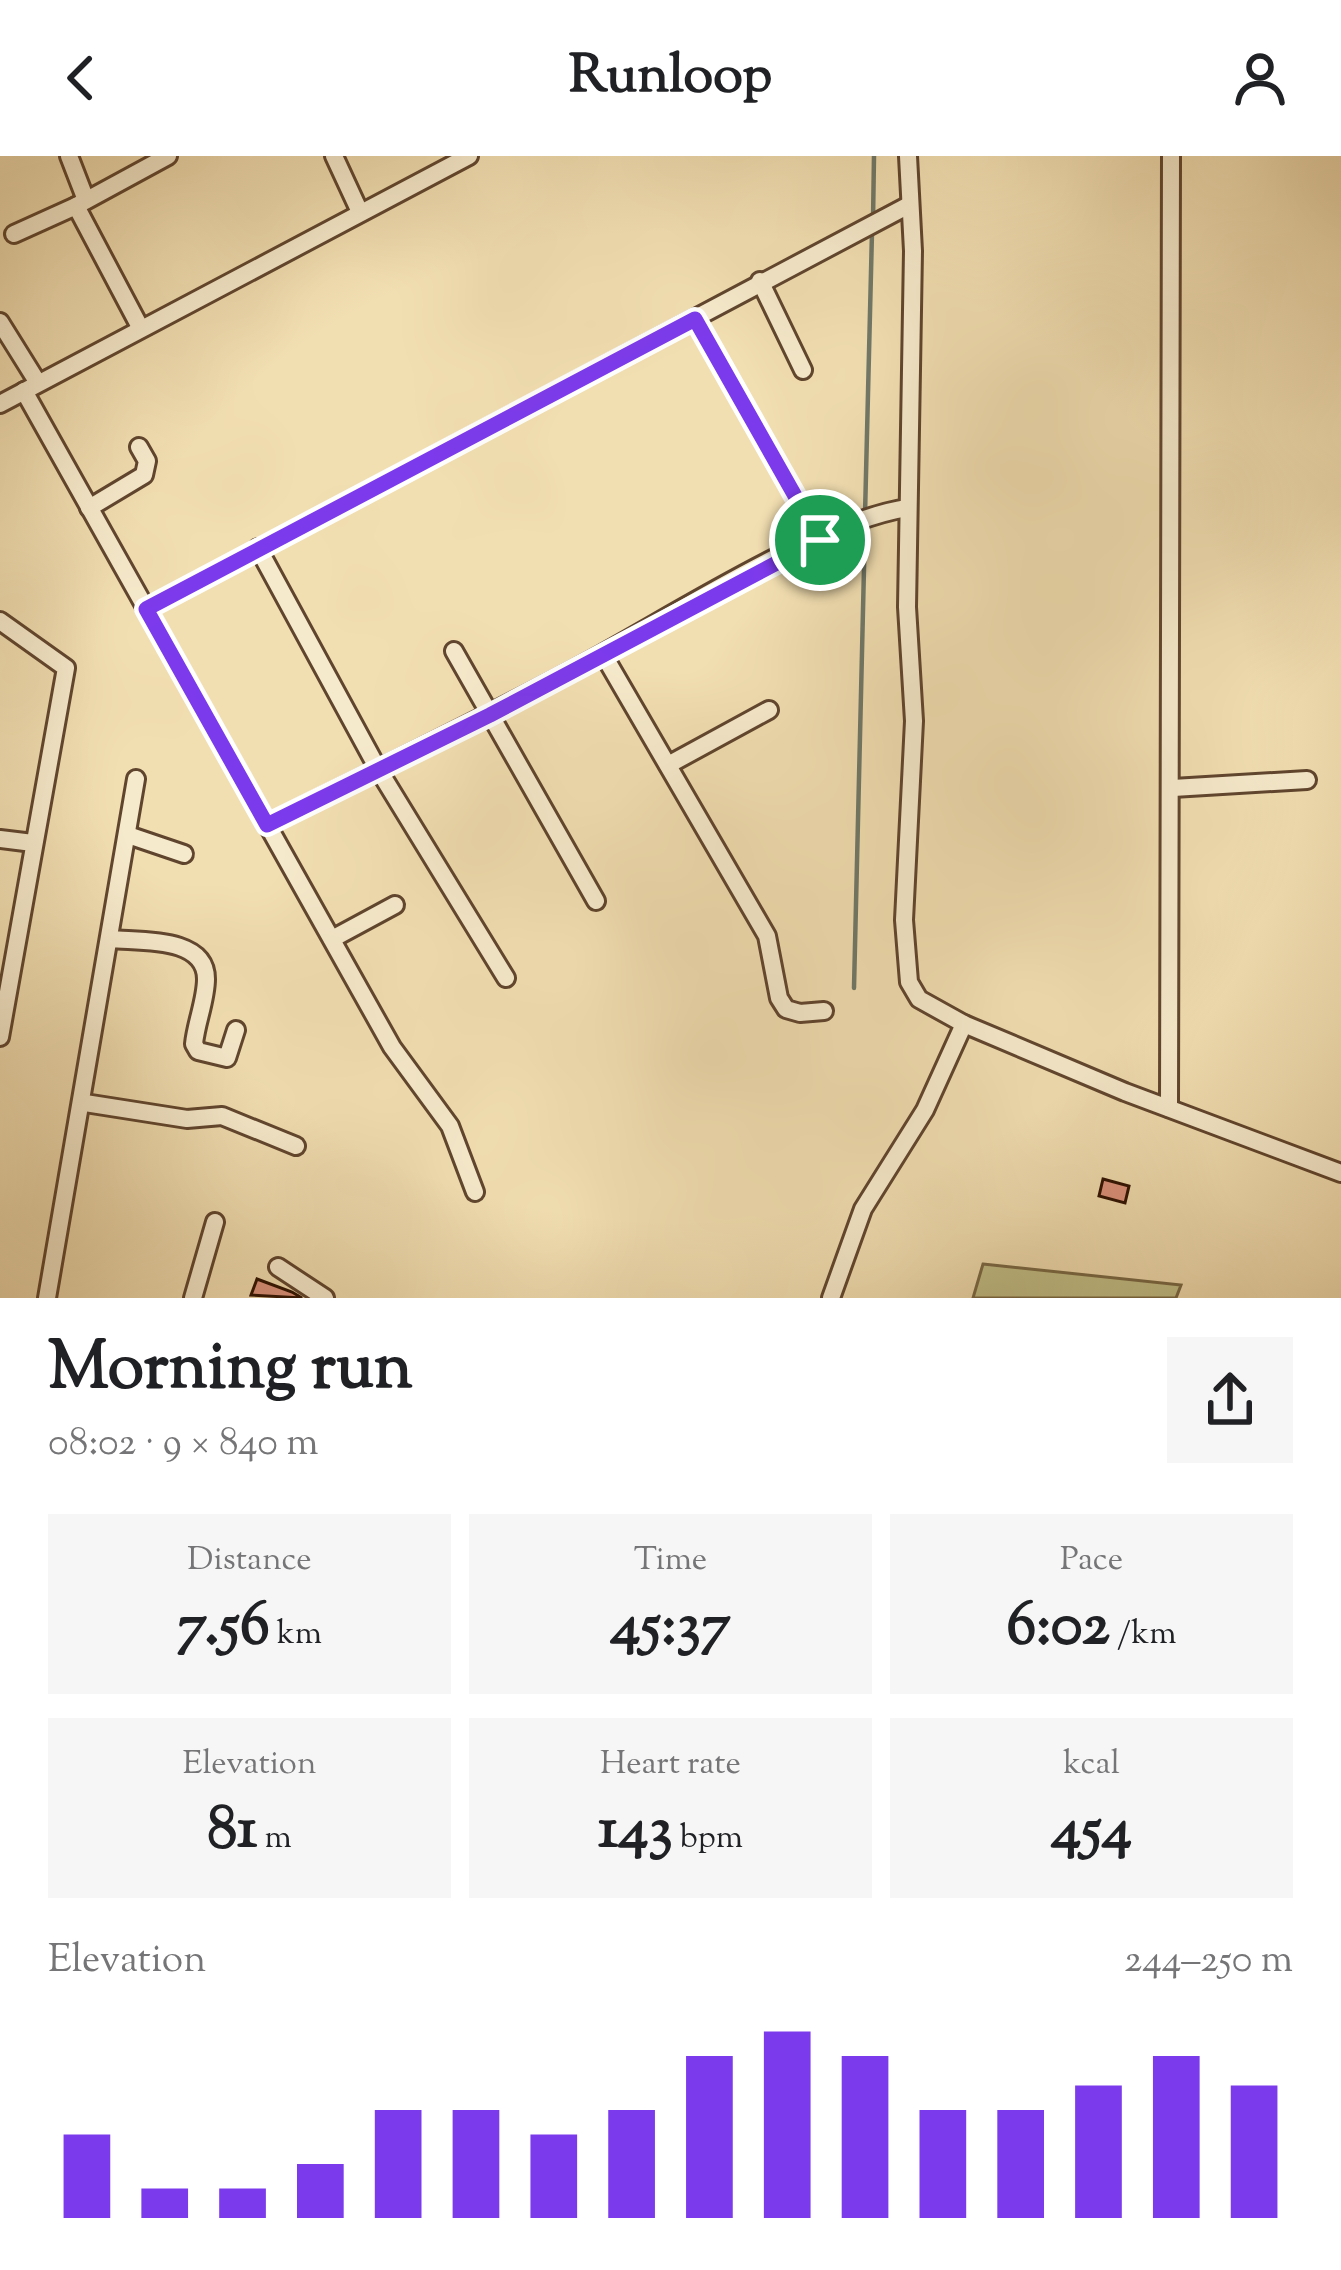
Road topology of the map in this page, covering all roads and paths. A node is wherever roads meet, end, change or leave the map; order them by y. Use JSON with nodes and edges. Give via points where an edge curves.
{"nodes":[{"id":1,"x":69,"y":156,"type":"edge"},
{"id":2,"x":168,"y":156,"type":"edge"},
{"id":3,"x":334,"y":156,"type":"edge"},
{"id":4,"x":469,"y":156,"type":"edge"},
{"id":5,"x":908,"y":156,"type":"edge"},
{"id":6,"x":1171,"y":156,"type":"edge"},
{"id":7,"x":81,"y":203,"type":"junction"},
{"id":8,"x":902,"y":209,"type":"junction"},
{"id":9,"x":359,"y":210,"type":"junction"},
{"id":10,"x":14,"y":234,"type":"dead end"},
{"id":11,"x":760,"y":281,"type":"junction"},
{"id":12,"x":695,"y":319,"type":"junction"},
{"id":13,"x":0,"y":322,"type":"edge"},
{"id":14,"x":140,"y":327,"type":"junction"},
{"id":15,"x":803,"y":370,"type":"dead end"},
{"id":16,"x":31,"y":387,"type":"junction"},
{"id":17,"x":0,"y":404,"type":"edge"},
{"id":18,"x":139,"y":447,"type":"dead end"},
{"id":19,"x":89,"y":508,"type":"junction"},
{"id":20,"x":899,"y":510,"type":"junction"},
{"id":21,"x":820,"y":540,"type":"junction"},
{"id":22,"x":258,"y":548,"type":"junction"},
{"id":23,"x":146,"y":609,"type":"junction"},
{"id":24,"x":0,"y":621,"type":"edge"},
{"id":25,"x":454,"y":650,"type":"dead end"},
{"id":26,"x":603,"y":654,"type":"junction"},
{"id":27,"x":769,"y":710,"type":"dead end"},
{"id":28,"x":490,"y":715,"type":"junction"},
{"id":29,"x":668,"y":765,"type":"junction"},
{"id":30,"x":378,"y":769,"type":"junction"},
{"id":31,"x":136,"y":778,"type":"dead end"},
{"id":32,"x":1307,"y":780,"type":"dead end"},
{"id":33,"x":1182,"y":787,"type":"junction"},
{"id":34,"x":267,"y":825,"type":"junction"},
{"id":35,"x":128,"y":835,"type":"junction"},
{"id":36,"x":0,"y":839,"type":"edge"},
{"id":37,"x":32,"y":843,"type":"junction"},
{"id":38,"x":184,"y":854,"type":"dead end"},
{"id":39,"x":596,"y":902,"type":"dead end"},
{"id":40,"x":395,"y":905,"type":"dead end"},
{"id":41,"x":111,"y":939,"type":"junction"},
{"id":42,"x":332,"y":939,"type":"junction"},
{"id":43,"x":506,"y":978,"type":"dead end"},
{"id":44,"x":824,"y":1011,"type":"dead end"},
{"id":45,"x":964,"y":1024,"type":"junction"},
{"id":46,"x":236,"y":1030,"type":"dead end"},
{"id":47,"x":0,"y":1037,"type":"edge"},
{"id":48,"x":85,"y":1102,"type":"junction"},
{"id":49,"x":1169,"y":1108,"type":"junction"},
{"id":50,"x":296,"y":1146,"type":"dead end"},
{"id":51,"x":1341,"y":1173,"type":"edge"},
{"id":52,"x":475,"y":1192,"type":"dead end"},
{"id":53,"x":215,"y":1222,"type":"dead end"},
{"id":54,"x":278,"y":1267,"type":"dead end"},
{"id":55,"x":47,"y":1298,"type":"edge"},
{"id":56,"x":193,"y":1298,"type":"edge"},
{"id":57,"x":325,"y":1298,"type":"edge"},
{"id":58,"x":831,"y":1298,"type":"edge"}],
"edges":[{"from":1,"to":7,"type":"street"},
{"from":2,"to":7,"type":"street"},
{"from":3,"to":9,"type":"street"},
{"from":4,"to":9,"type":"street"},
{"from":5,"to":8,"type":"street"},
{"from":6,"to":33,"type":"street"},
{"from":7,"to":10,"type":"street"},
{"from":7,"to":14,"type":"street"},
{"from":8,"to":11,"type":"street"},
{"from":8,"to":20,"type":"street"},
{"from":9,"to":14,"type":"street"},
{"from":11,"to":12,"type":"street"},
{"from":11,"to":15,"type":"street"},
{"from":12,"to":21,"type":"street"},
{"from":12,"to":22,"type":"street"},
{"from":13,"to":16,"type":"street"},
{"from":14,"to":16,"type":"street"},
{"from":16,"to":17,"type":"street"},
{"from":16,"to":19,"type":"street"},
{"from":18,"to":19,"type":"street","via":[[144,475]]},
{"from":19,"to":23,"type":"street"},
{"from":20,"to":21,"type":"street"},
{"from":20,"to":45,"type":"street","via":[[914,721],[905,960],[919,999]]},
{"from":21,"to":26,"type":"street"},
{"from":22,"to":23,"type":"street"},
{"from":22,"to":30,"type":"street"},
{"from":23,"to":34,"type":"street"},
{"from":24,"to":37,"type":"street","via":[[66,668]]},
{"from":25,"to":28,"type":"street"},
{"from":26,"to":28,"type":"street"},
{"from":26,"to":29,"type":"street"},
{"from":27,"to":29,"type":"street"},
{"from":28,"to":30,"type":"street"},
{"from":28,"to":39,"type":"street"},
{"from":29,"to":44,"type":"street","via":[[767,936],[779,998],[786,1009]]},
{"from":30,"to":34,"type":"street"},
{"from":30,"to":43,"type":"street"},
{"from":31,"to":35,"type":"street"},
{"from":32,"to":33,"type":"street"},
{"from":33,"to":49,"type":"street"},
{"from":34,"to":42,"type":"street"},
{"from":35,"to":38,"type":"street"},
{"from":35,"to":41,"type":"street"},
{"from":36,"to":37,"type":"street"},
{"from":37,"to":47,"type":"street"},
{"from":40,"to":42,"type":"street"},
{"from":41,"to":46,"type":"street","via":[[179,946],[198,958],[206,976],[198,1051],[227,1058]]},
{"from":41,"to":48,"type":"street"},
{"from":42,"to":52,"type":"street","via":[[392,1047],[450,1126]]},
{"from":45,"to":49,"type":"street"},
{"from":45,"to":58,"type":"street","via":[[937,1086],[862,1209]]},
{"from":48,"to":50,"type":"street","via":[[187,1119],[222,1116]]},
{"from":48,"to":55,"type":"street"},
{"from":49,"to":51,"type":"street"},
{"from":53,"to":56,"type":"street"},
{"from":54,"to":57,"type":"street"}]}
